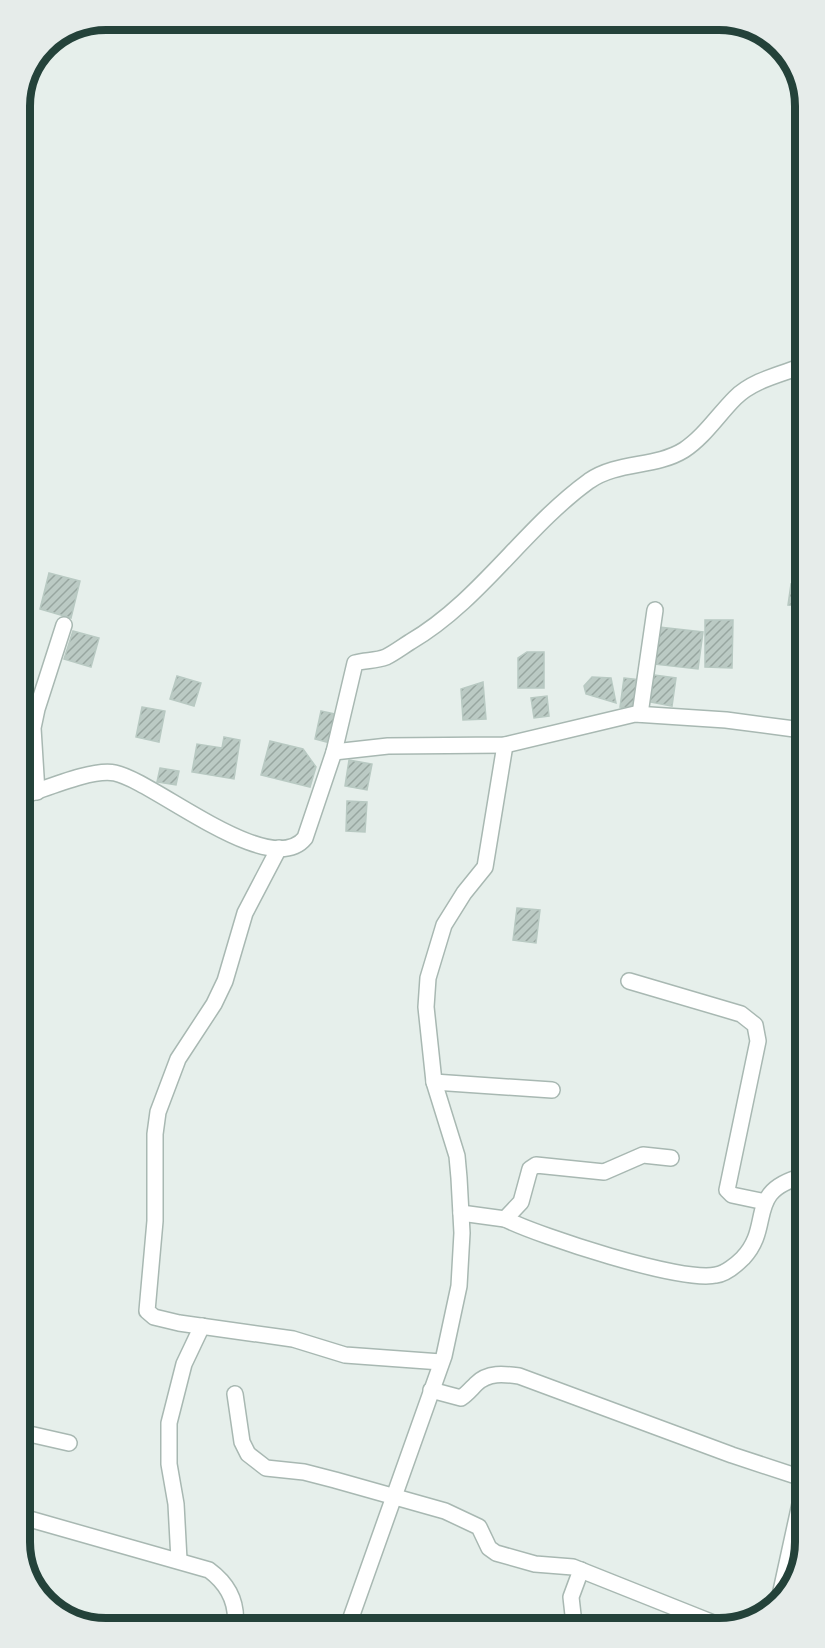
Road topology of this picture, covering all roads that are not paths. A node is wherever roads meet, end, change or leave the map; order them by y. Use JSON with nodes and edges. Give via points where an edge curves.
{"nodes":[{"id":1,"x":795,"y":369,"type":"edge"},
{"id":2,"x":655,"y":610,"type":"dead end"},
{"id":3,"x":64,"y":625,"type":"dead end"},
{"id":4,"x":640,"y":714,"type":"junction"},
{"id":5,"x":795,"y":729,"type":"edge"},
{"id":6,"x":506,"y":745,"type":"junction"},
{"id":7,"x":334,"y":752,"type":"junction"},
{"id":8,"x":30,"y":794,"type":"edge"},
{"id":9,"x":279,"y":848,"type":"junction"},
{"id":10,"x":629,"y":981,"type":"dead end"},
{"id":11,"x":434,"y":1082,"type":"junction"},
{"id":12,"x":552,"y":1090,"type":"dead end"},
{"id":13,"x":671,"y":1158,"type":"dead end"},
{"id":14,"x":795,"y":1180,"type":"edge"},
{"id":15,"x":765,"y":1202,"type":"junction"},
{"id":16,"x":461,"y":1213,"type":"junction"},
{"id":17,"x":506,"y":1219,"type":"junction"},
{"id":18,"x":202,"y":1326,"type":"junction"},
{"id":19,"x":441,"y":1362,"type":"junction"},
{"id":20,"x":431,"y":1390,"type":"junction"},
{"id":21,"x":235,"y":1394,"type":"dead end"},
{"id":22,"x":30,"y":1434,"type":"edge"},
{"id":23,"x":69,"y":1443,"type":"dead end"},
{"id":24,"x":795,"y":1477,"type":"edge"},
{"id":25,"x":393,"y":1495,"type":"junction"},
{"id":26,"x":30,"y":1519,"type":"edge"},
{"id":27,"x":795,"y":1526,"type":"edge"},
{"id":28,"x":179,"y":1560,"type":"junction"},
{"id":29,"x":581,"y":1570,"type":"junction"},
{"id":30,"x":783,"y":1583,"type":"edge"},
{"id":31,"x":235,"y":1618,"type":"edge"},
{"id":32,"x":351,"y":1618,"type":"edge"},
{"id":33,"x":573,"y":1618,"type":"edge"},
{"id":34,"x":701,"y":1618,"type":"edge"}],
"edges":[{"from":1,"to":7,"type":"street","via":[[756,383],[735,398],[683,450],[617,468],[591,480],[563,501],[480,587],[440,622],[388,656],[359,662],[353,667]]},
{"from":2,"to":4,"type":"street"},
{"from":3,"to":8,"type":"street","via":[[33,728]]},
{"from":4,"to":5,"type":"street"},
{"from":4,"to":6,"type":"street"},
{"from":6,"to":7,"type":"street","via":[[388,746]]},
{"from":6,"to":11,"type":"street","via":[[484,867],[444,925],[428,978],[426,1007]]},
{"from":7,"to":9,"type":"street","via":[[305,838],[297,846]]},
{"from":8,"to":9,"type":"street","via":[[98,773],[118,773],[250,842],[264,848]]},
{"from":9,"to":18,"type":"street","via":[[245,913],[225,981],[178,1059],[158,1112],[155,1221],[147,1311],[154,1317]]},
{"from":10,"to":15,"type":"street","via":[[741,1014],[755,1025],[758,1041],[727,1190],[732,1195]]},
{"from":11,"to":12,"type":"street"},
{"from":11,"to":16,"type":"street","via":[[457,1156]]},
{"from":13,"to":17,"type":"street","via":[[643,1155],[604,1172],[536,1165],[530,1169],[521,1202]]},
{"from":14,"to":15,"type":"street","via":[[773,1189]]},
{"from":15,"to":17,"type":"street","via":[[750,1247],[735,1264],[716,1276],[692,1275],[636,1262],[541,1235]]},
{"from":16,"to":17,"type":"street"},
{"from":16,"to":19,"type":"street","via":[[459,1286]]},
{"from":18,"to":19,"type":"street","via":[[293,1340],[345,1355]]},
{"from":18,"to":28,"type":"street","via":[[184,1364],[169,1423]]},
{"from":19,"to":20,"type":"street"},
{"from":20,"to":24,"type":"street","via":[[461,1398],[481,1378],[519,1376]]},
{"from":20,"to":25,"type":"street"},
{"from":21,"to":25,"type":"street","via":[[242,1442],[248,1454],[266,1468],[304,1472]]},
{"from":22,"to":23,"type":"street"},
{"from":25,"to":29,"type":"street","via":[[467,1519],[479,1527],[496,1554]]},
{"from":25,"to":32,"type":"street"},
{"from":26,"to":28,"type":"street"},
{"from":27,"to":30,"type":"street"},
{"from":28,"to":31,"type":"street","via":[[220,1578],[230,1592]]},
{"from":29,"to":33,"type":"street","via":[[570,1597]]},
{"from":29,"to":34,"type":"street"}]}
